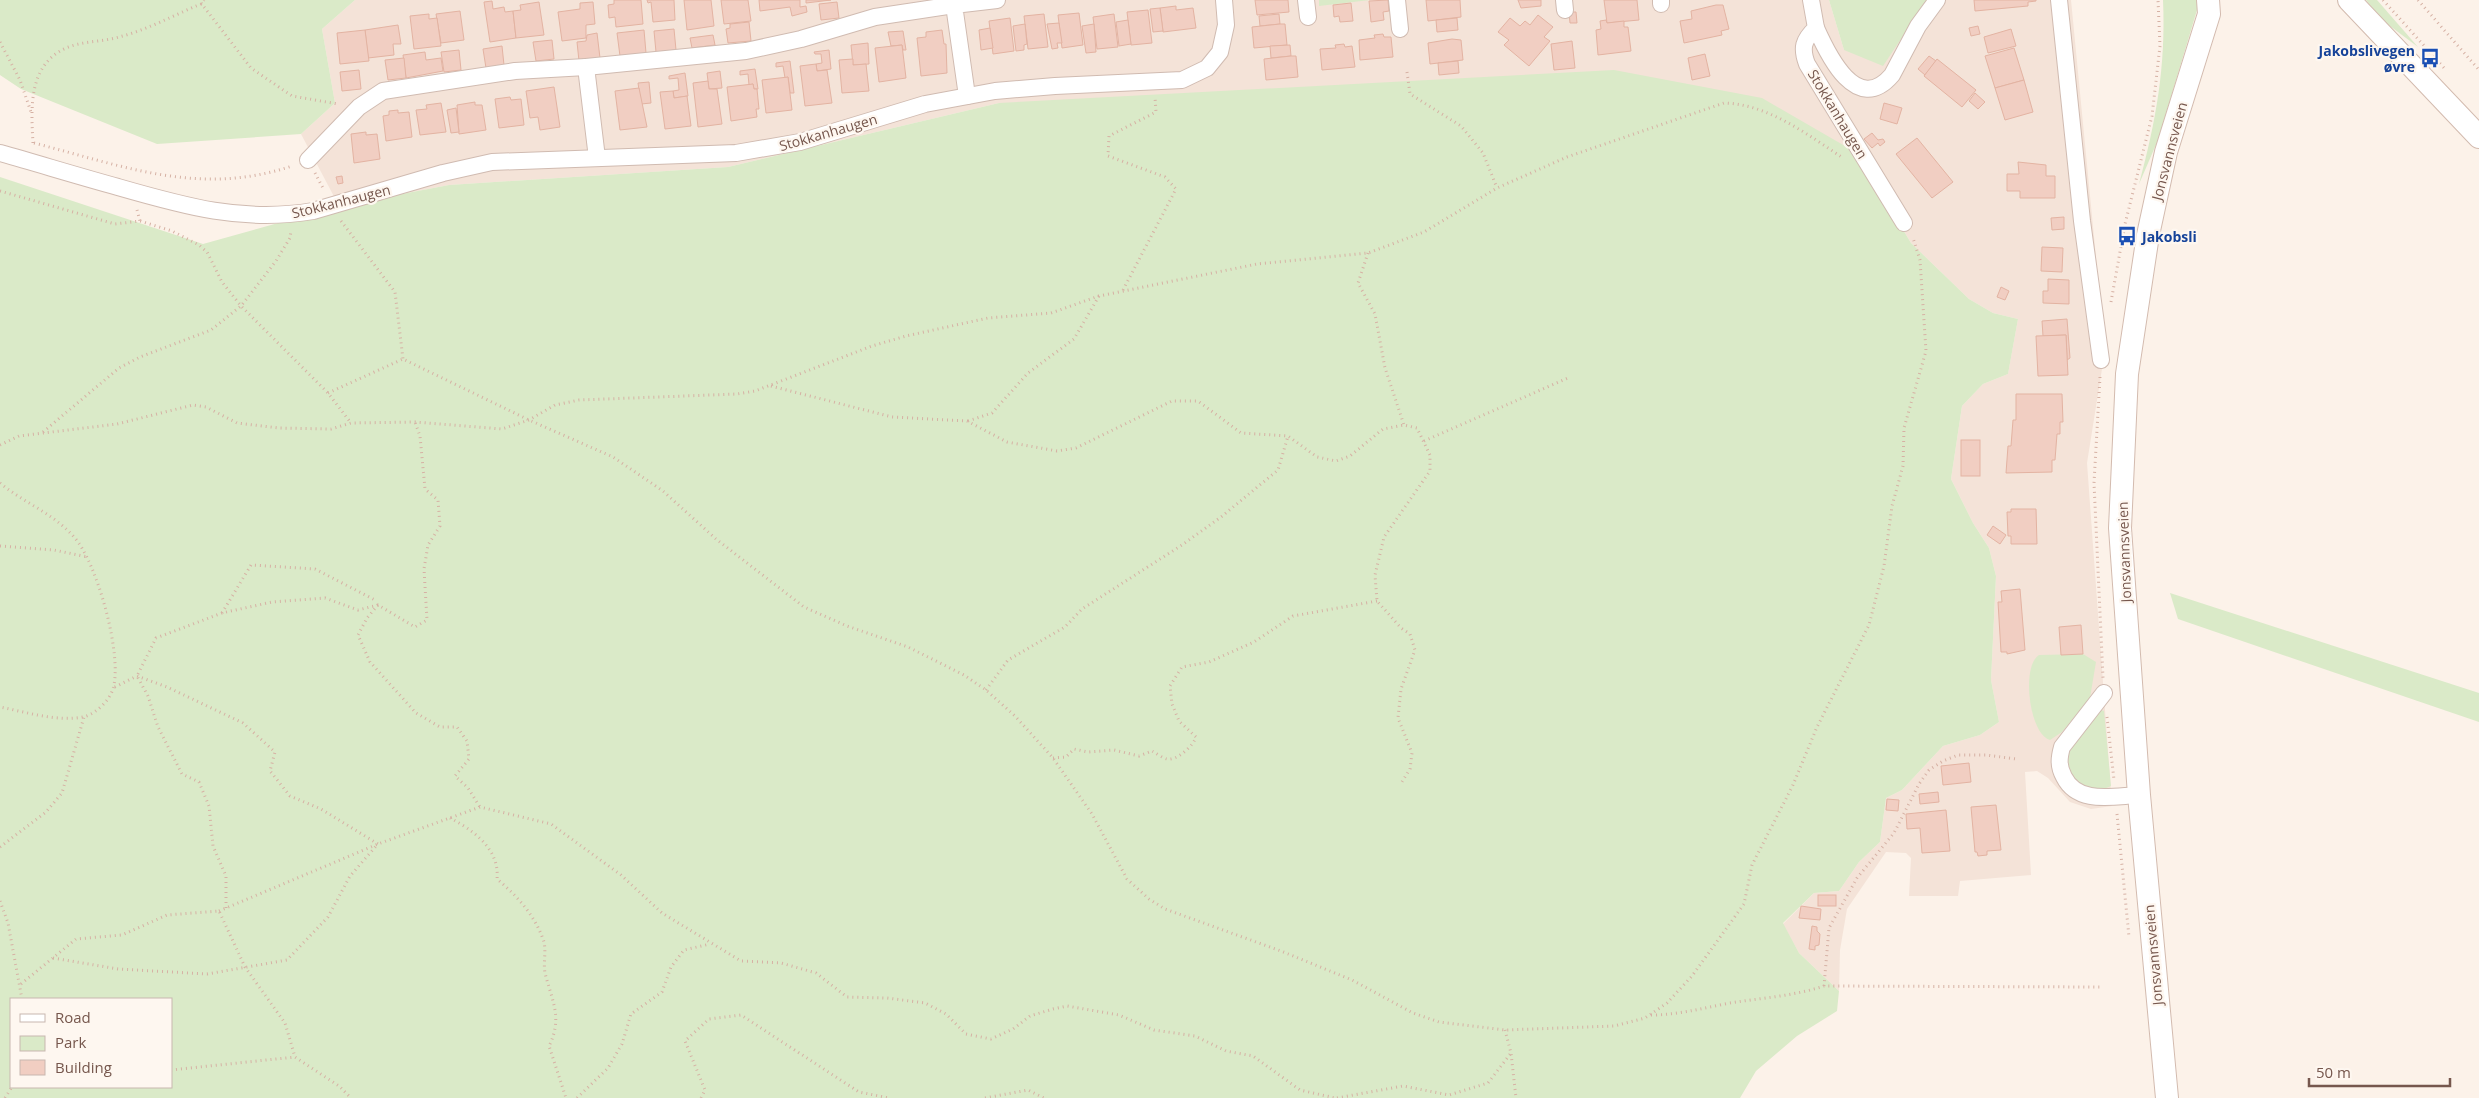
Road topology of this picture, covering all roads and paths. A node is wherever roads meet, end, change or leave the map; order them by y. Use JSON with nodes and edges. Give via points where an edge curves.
{"nodes":[{"id":1,"x":997,"y":0,"type":"edge"},
{"id":2,"x":1224,"y":0,"type":"edge"},
{"id":3,"x":1306,"y":0,"type":"edge"},
{"id":4,"x":1397,"y":0,"type":"edge"},
{"id":5,"x":1811,"y":0,"type":"edge"},
{"id":6,"x":1937,"y":0,"type":"edge"},
{"id":7,"x":2059,"y":0,"type":"edge"},
{"id":8,"x":2158,"y":0,"type":"edge"},
{"id":9,"x":2350,"y":0,"type":"edge"},
{"id":10,"x":2382,"y":0,"type":"edge"},
{"id":11,"x":2418,"y":0,"type":"edge"},
{"id":12,"x":202,"y":1,"type":"edge"},
{"id":13,"x":954,"y":5,"type":"junction"},
{"id":14,"x":2214,"y":5,"type":"edge"},
{"id":15,"x":1308,"y":17,"type":"dead end"},
{"id":16,"x":1816,"y":28,"type":"junction"},
{"id":17,"x":1400,"y":29,"type":"dead end"},
{"id":18,"x":0,"y":42,"type":"edge"},
{"id":19,"x":586,"y":67,"type":"junction"},
{"id":20,"x":2479,"y":70,"type":"edge"},
{"id":21,"x":1407,"y":72,"type":"dead end"},
{"id":22,"x":2452,"y":76,"type":"dead end"},
{"id":23,"x":1153,"y":82,"type":"junction"},
{"id":24,"x":966,"y":96,"type":"junction"},
{"id":25,"x":359,"y":107,"type":"junction"},
{"id":26,"x":32,"y":114,"type":"junction"},
{"id":27,"x":2479,"y":137,"type":"edge"},
{"id":28,"x":25,"y":140,"type":"dead end"},
{"id":29,"x":33,"y":142,"type":"junction"},
{"id":30,"x":0,"y":153,"type":"edge"},
{"id":31,"x":597,"y":158,"type":"junction"},
{"id":32,"x":308,"y":160,"type":"junction"},
{"id":33,"x":1850,"y":163,"type":"dead end"},
{"id":34,"x":1497,"y":188,"type":"junction"},
{"id":35,"x":0,"y":191,"type":"edge"},
{"id":36,"x":330,"y":206,"type":"junction"},
{"id":37,"x":294,"y":214,"type":"junction"},
{"id":38,"x":1904,"y":223,"type":"joint"},
{"id":39,"x":1368,"y":253,"type":"junction"},
{"id":40,"x":1123,"y":291,"type":"junction"},
{"id":41,"x":1099,"y":296,"type":"junction"},
{"id":42,"x":241,"y":306,"type":"junction"},
{"id":43,"x":2110,"y":311,"type":"dead end"},
{"id":44,"x":403,"y":360,"type":"junction"},
{"id":45,"x":2101,"y":360,"type":"dead end"},
{"id":46,"x":1568,"y":378,"type":"dead end"},
{"id":47,"x":770,"y":386,"type":"junction"},
{"id":48,"x":328,"y":393,"type":"junction"},
{"id":49,"x":529,"y":420,"type":"junction"},
{"id":50,"x":967,"y":421,"type":"junction"},
{"id":51,"x":415,"y":422,"type":"junction"},
{"id":52,"x":351,"y":424,"type":"junction"},
{"id":53,"x":1404,"y":425,"type":"junction"},
{"id":54,"x":42,"y":432,"type":"junction"},
{"id":55,"x":1288,"y":436,"type":"junction"},
{"id":56,"x":1424,"y":441,"type":"junction"},
{"id":57,"x":0,"y":445,"type":"edge"},
{"id":58,"x":0,"y":484,"type":"edge"},
{"id":59,"x":0,"y":546,"type":"edge"},
{"id":60,"x":88,"y":557,"type":"junction"},
{"id":61,"x":1377,"y":601,"type":"junction"},
{"id":62,"x":378,"y":603,"type":"junction"},
{"id":63,"x":222,"y":613,"type":"junction"},
{"id":64,"x":137,"y":676,"type":"junction"},
{"id":65,"x":113,"y":688,"type":"junction"},
{"id":66,"x":986,"y":690,"type":"junction"},
{"id":67,"x":2104,"y":693,"type":"joint"},
{"id":68,"x":0,"y":707,"type":"edge"},
{"id":69,"x":84,"y":717,"type":"junction"},
{"id":70,"x":1054,"y":758,"type":"junction"},
{"id":71,"x":2016,"y":759,"type":"dead end"},
{"id":72,"x":1400,"y":785,"type":"dead end"},
{"id":73,"x":2139,"y":795,"type":"junction"},
{"id":74,"x":2116,"y":796,"type":"junction"},
{"id":75,"x":480,"y":807,"type":"junction"},
{"id":76,"x":450,"y":818,"type":"junction"},
{"id":77,"x":378,"y":844,"type":"junction"},
{"id":78,"x":0,"y":847,"type":"edge"},
{"id":79,"x":0,"y":901,"type":"edge"},
{"id":80,"x":226,"y":908,"type":"junction"},
{"id":81,"x":219,"y":911,"type":"junction"},
{"id":82,"x":2130,"y":942,"type":"dead end"},
{"id":83,"x":711,"y":944,"type":"junction"},
{"id":84,"x":53,"y":958,"type":"junction"},
{"id":85,"x":245,"y":967,"type":"junction"},
{"id":86,"x":21,"y":984,"type":"junction"},
{"id":87,"x":1824,"y":986,"type":"junction"},
{"id":88,"x":2102,"y":987,"type":"dead end"},
{"id":89,"x":22,"y":998,"type":"edge"},
{"id":90,"x":1650,"y":1015,"type":"junction"},
{"id":91,"x":1505,"y":1030,"type":"junction"},
{"id":92,"x":1511,"y":1053,"type":"junction"},
{"id":93,"x":295,"y":1057,"type":"junction"},
{"id":94,"x":172,"y":1070,"type":"edge"},
{"id":95,"x":351,"y":1098,"type":"edge"},
{"id":96,"x":566,"y":1098,"type":"edge"},
{"id":97,"x":577,"y":1098,"type":"edge"},
{"id":98,"x":701,"y":1098,"type":"edge"},
{"id":99,"x":889,"y":1098,"type":"edge"},
{"id":100,"x":985,"y":1098,"type":"edge"},
{"id":101,"x":1044,"y":1098,"type":"edge"},
{"id":102,"x":1336,"y":1098,"type":"edge"},
{"id":103,"x":1516,"y":1098,"type":"edge"},
{"id":104,"x":2167,"y":1098,"type":"edge"}],
"edges":[{"from":1,"to":13,"type":"street"},
{"from":2,"to":23,"type":"street","name":"Stokkanhaugen","via":[[1224,39],[1214,61],[1196,75],[1182,80]]},
{"from":3,"to":15,"type":"street"},
{"from":4,"to":17,"type":"street"},
{"from":5,"to":16,"type":"street"},
{"from":6,"to":16,"type":"street","via":[[1918,26],[1892,75],[1887,82],[1877,86],[1857,87],[1847,82]]},
{"from":7,"to":45,"type":"street","via":[[2082,221]]},
{"from":8,"to":43,"type":"path","via":[[2160,46],[2152,116],[2125,224]]},
{"from":9,"to":27,"type":"main road"},
{"from":10,"to":22,"type":"path"},
{"from":11,"to":20,"type":"path"},
{"from":12,"to":25,"type":"path","via":[[251,68],[292,96]]},
{"from":12,"to":26,"type":"path","via":[[120,37],[66,48],[43,65],[34,89]]},
{"from":13,"to":19,"type":"street","via":[[875,17],[794,41],[746,51]]},
{"from":13,"to":24,"type":"street"},
{"from":14,"to":73,"type":"main road","name":"Jonsvannsveien","via":[[2166,152],[2148,235],[2127,374],[2120,528]]},
{"from":16,"to":38,"type":"street","name":"Stokkanhaugen","via":[[1806,36],[1803,44],[1808,64]]},
{"from":18,"to":26,"type":"path","via":[[20,80]]},
{"from":19,"to":25,"type":"street","via":[[514,71],[396,88],[372,96]]},
{"from":19,"to":31,"type":"street"},
{"from":21,"to":34,"type":"path","via":[[1410,94],[1461,126],[1483,153]]},
{"from":23,"to":24,"type":"street","name":"Stokkanhaugen","via":[[1025,88]]},
{"from":23,"to":40,"type":"path","via":[[1156,112],[1109,136],[1108,156],[1165,177],[1176,190]]},
{"from":24,"to":31,"type":"street","name":"Stokkanhaugen","via":[[926,104],[778,147],[736,153]]},
{"from":25,"to":32,"type":"street"},
{"from":26,"to":29,"type":"path"},
{"from":28,"to":29,"type":"path"},
{"from":29,"to":32,"type":"path","via":[[162,176],[195,180],[246,177]]},
{"from":30,"to":37,"type":"street","name":"Stokkanhaugen","via":[[193,208],[251,215]]},
{"from":31,"to":36,"type":"street","name":"Stokkanhaugen","via":[[467,166]]},
{"from":32,"to":36,"type":"path"},
{"from":33,"to":34,"type":"path","via":[[1804,132],[1764,112],[1740,103],[1724,103],[1567,157]]},
{"from":34,"to":39,"type":"path","via":[[1424,232]]},
{"from":35,"to":42,"type":"path","via":[[115,224],[140,221],[172,231],[207,252],[222,282]]},
{"from":36,"to":37,"type":"street","name":"Stokkanhaugen"},
{"from":36,"to":44,"type":"path","via":[[395,292]]},
{"from":37,"to":42,"type":"path","via":[[290,238]]},
{"from":38,"to":90,"type":"path","via":[[1915,242],[1920,260],[1926,351],[1904,428],[1902,466],[1892,506],[1884,566],[1869,626],[1817,726],[1793,785],[1752,865],[1744,904],[1684,986]]},
{"from":39,"to":40,"type":"path","via":[[1257,264]]},
{"from":39,"to":53,"type":"path","via":[[1358,283],[1375,314],[1385,368]]},
{"from":40,"to":41,"type":"path"},
{"from":41,"to":47,"type":"path","via":[[1051,313],[988,318],[906,336]]},
{"from":41,"to":50,"type":"path","via":[[1074,339],[1028,373],[992,413]]},
{"from":42,"to":48,"type":"path"},
{"from":42,"to":54,"type":"path","via":[[210,330],[140,356],[119,368]]},
{"from":44,"to":48,"type":"path"},
{"from":44,"to":49,"type":"path"},
{"from":46,"to":56,"type":"path"},
{"from":47,"to":49,"type":"path","via":[[737,394],[579,400],[554,405]]},
{"from":47,"to":50,"type":"path","via":[[892,417]]},
{"from":48,"to":52,"type":"path"},
{"from":49,"to":51,"type":"path","via":[[502,429]]},
{"from":49,"to":66,"type":"path","via":[[613,457],[639,473],[804,608],[908,647],[964,675]]},
{"from":50,"to":55,"type":"path","via":[[1007,442],[1057,451],[1076,448],[1172,401],[1198,401],[1241,433]]},
{"from":51,"to":52,"type":"path"},
{"from":51,"to":62,"type":"path","via":[[420,436],[424,489],[438,500],[440,526],[428,545],[424,569],[427,620],[415,627]]},
{"from":52,"to":54,"type":"path","via":[[332,428],[263,427],[237,422],[206,407],[193,405],[117,424]]},
{"from":53,"to":55,"type":"path","via":[[1383,429],[1350,456],[1336,461],[1317,457]]},
{"from":53,"to":56,"type":"path","via":[[1417,428]]},
{"from":54,"to":57,"type":"path","via":[[19,436]]},
{"from":55,"to":66,"type":"path","via":[[1278,470],[1198,534],[1082,608],[1065,627],[1008,660]]},
{"from":56,"to":61,"type":"path","via":[[1430,455],[1430,471],[1384,536],[1376,575]]},
{"from":58,"to":60,"type":"path","via":[[60,524],[74,536]]},
{"from":59,"to":60,"type":"path","via":[[54,550]]},
{"from":60,"to":65,"type":"path","via":[[105,605],[113,648]]},
{"from":61,"to":70,"type":"path","via":[[1293,616],[1254,642],[1209,662],[1182,667],[1170,686],[1173,712],[1196,737],[1193,744],[1172,758],[1166,759],[1152,751],[1139,756],[1114,750],[1088,752],[1074,749],[1066,757]]},
{"from":61,"to":72,"type":"path","via":[[1410,634],[1415,650],[1401,689],[1398,718],[1412,753],[1410,770]]},
{"from":62,"to":63,"type":"path","via":[[358,610],[325,598],[272,602]]},
{"from":62,"to":63,"type":"path","via":[[314,569],[251,564]]},
{"from":62,"to":75,"type":"path","via":[[358,635],[370,662],[416,713],[440,727],[457,727],[467,741],[469,759],[455,776],[468,788]]},
{"from":63,"to":64,"type":"path","via":[[156,638]]},
{"from":64,"to":65,"type":"path"},
{"from":64,"to":77,"type":"path","via":[[243,723],[275,752],[270,771],[290,796],[321,809]]},
{"from":64,"to":80,"type":"path","via":[[182,774],[199,782],[209,806],[213,846],[226,876]]},
{"from":65,"to":69,"type":"path","via":[[102,706]]},
{"from":66,"to":70,"type":"path"},
{"from":67,"to":74,"type":"path"},
{"from":67,"to":74,"type":"street","via":[[2062,747],[2060,769],[2066,781],[2083,796]]},
{"from":68,"to":69,"type":"path","via":[[61,717]]},
{"from":69,"to":78,"type":"path","via":[[62,793],[46,812]]},
{"from":70,"to":91,"type":"path","via":[[1092,814],[1122,872],[1149,900],[1185,917],[1352,980],[1439,1022]]},
{"from":71,"to":87,"type":"path","via":[[1958,756],[1930,770],[1919,784],[1894,833],[1857,878],[1829,928]]},
{"from":73,"to":74,"type":"street"},
{"from":73,"to":104,"type":"main road","name":"Jonsvannsveien"},
{"from":74,"to":82,"type":"path"},
{"from":75,"to":76,"type":"path"},
{"from":75,"to":83,"type":"path","via":[[551,824],[621,875],[662,913]]},
{"from":76,"to":77,"type":"path"},
{"from":76,"to":96,"type":"path","via":[[473,830],[491,853],[498,867],[497,879],[520,899],[544,940],[545,973],[553,994],[557,1031],[549,1046]]},
{"from":77,"to":80,"type":"path"},
{"from":77,"to":85,"type":"path","via":[[350,876],[328,917],[287,960]]},
{"from":79,"to":86,"type":"path"},
{"from":80,"to":81,"type":"path"},
{"from":81,"to":84,"type":"path","via":[[167,915],[122,935],[76,939]]},
{"from":81,"to":85,"type":"path"},
{"from":83,"to":97,"type":"path","via":[[684,950],[671,967],[662,992],[630,1014],[622,1044],[608,1068]]},
{"from":83,"to":102,"type":"path","via":[[741,961],[781,963],[816,973],[847,996],[925,1004],[946,1014],[966,1034],[991,1039],[1013,1029],[1030,1016],[1067,1006],[1119,1015],[1154,1030],[1195,1036],[1226,1050],[1254,1056],[1300,1090]]},
{"from":84,"to":85,"type":"path","via":[[118,969],[207,974]]},
{"from":84,"to":86,"type":"path"},
{"from":85,"to":93,"type":"path","via":[[286,1023]]},
{"from":86,"to":89,"type":"path"},
{"from":87,"to":88,"type":"path"},
{"from":87,"to":90,"type":"path","via":[[1674,1015]]},
{"from":90,"to":91,"type":"path","via":[[1614,1026]]},
{"from":91,"to":92,"type":"path"},
{"from":92,"to":102,"type":"path","via":[[1488,1083],[1449,1095],[1403,1086]]},
{"from":92,"to":103,"type":"path"},
{"from":93,"to":94,"type":"path"},
{"from":93,"to":95,"type":"path","via":[[339,1086]]},
{"from":98,"to":99,"type":"path","via":[[704,1090],[686,1041],[709,1019],[741,1015],[859,1092]]},
{"from":100,"to":101,"type":"path","via":[[1028,1090]]}]}
